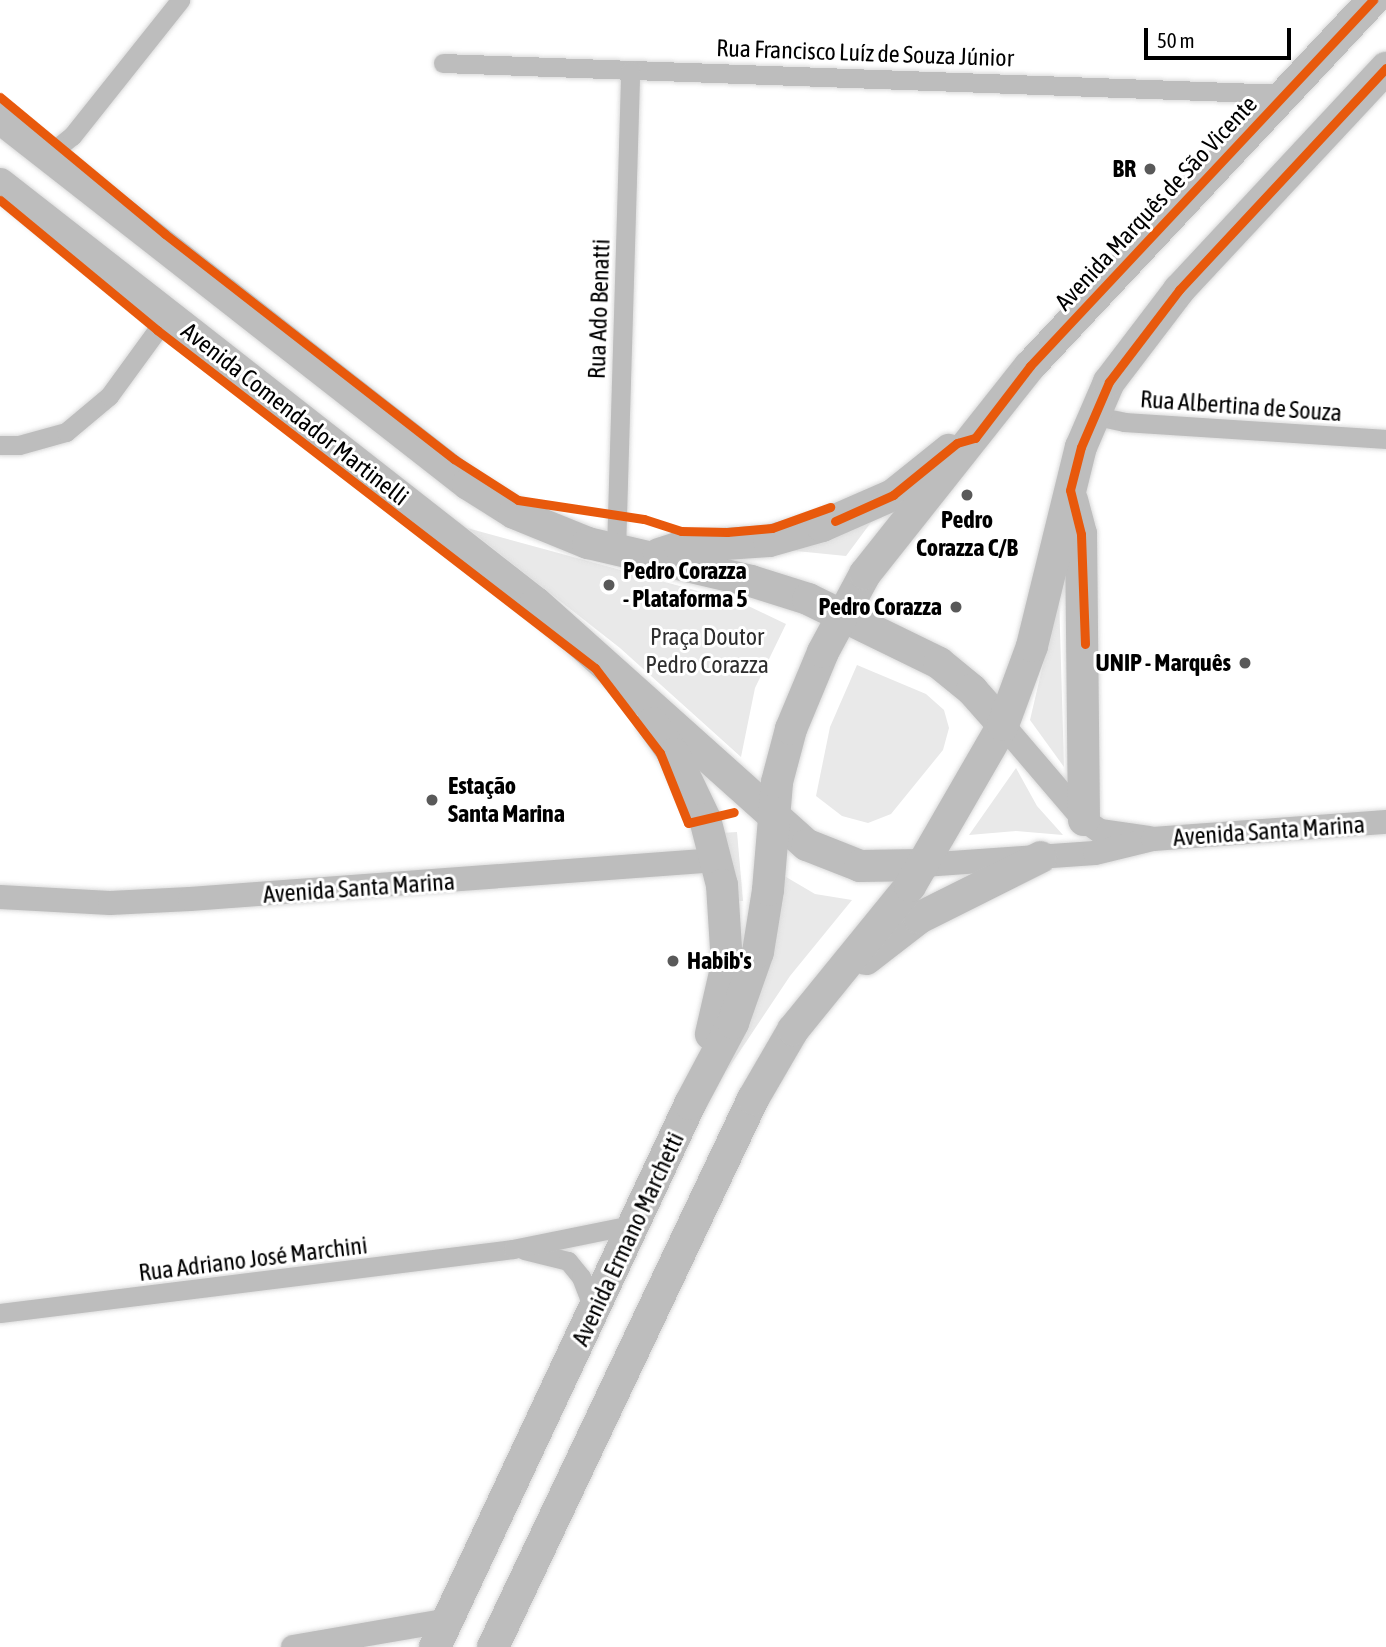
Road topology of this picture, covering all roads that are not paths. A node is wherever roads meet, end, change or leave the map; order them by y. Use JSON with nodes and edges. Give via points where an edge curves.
{"nodes":[{"id":1,"x":180,"y":0,"type":"edge"},
{"id":2,"x":1373,"y":0,"type":"edge"},
{"id":3,"x":443,"y":63,"type":"dead end"},
{"id":4,"x":630,"y":70,"type":"junction"},
{"id":5,"x":1379,"y":83,"type":"edge"},
{"id":6,"x":1285,"y":94,"type":"junction"},
{"id":7,"x":0,"y":118,"type":"edge"},
{"id":8,"x":47,"y":156,"type":"junction"},
{"id":9,"x":0,"y":184,"type":"edge"},
{"id":10,"x":168,"y":315,"type":"junction"},
{"id":11,"x":1092,"y":415,"type":"junction"},
{"id":12,"x":975,"y":438,"type":"junction"},
{"id":13,"x":1386,"y":439,"type":"edge"},
{"id":14,"x":0,"y":445,"type":"edge"},
{"id":15,"x":1070,"y":490,"type":"junction"},
{"id":16,"x":616,"y":550,"type":"junction"},
{"id":17,"x":649,"y":557,"type":"junction"},
{"id":18,"x":843,"y":616,"type":"junction"},
{"id":19,"x":612,"y":667,"type":"junction"},
{"id":20,"x":1003,"y":725,"type":"junction"},
{"id":21,"x":773,"y":818,"type":"junction"},
{"id":22,"x":1084,"y":820,"type":"junction"},
{"id":23,"x":1386,"y":822,"type":"edge"},
{"id":24,"x":1153,"y":839,"type":"junction"},
{"id":25,"x":1041,"y":857,"type":"junction"},
{"id":26,"x":717,"y":860,"type":"junction"},
{"id":27,"x":923,"y":865,"type":"junction"},
{"id":28,"x":0,"y":897,"type":"edge"},
{"id":29,"x":822,"y":990,"type":"junction"},
{"id":30,"x":690,"y":1104,"type":"junction"},
{"id":31,"x":636,"y":1224,"type":"junction"},
{"id":32,"x":513,"y":1249,"type":"junction"},
{"id":33,"x":594,"y":1311,"type":"junction"},
{"id":34,"x":0,"y":1313,"type":"edge"},
{"id":35,"x":442,"y":1633,"type":"edge"},
{"id":36,"x":293,"y":1647,"type":"edge"},
{"id":37,"x":493,"y":1647,"type":"edge"}],
"edges":[{"from":1,"to":8,"type":"street","via":[[72,136]]},
{"from":2,"to":6,"type":"main road","name":"Avenida Marquês de São Vicente"},
{"from":3,"to":4,"type":"street","name":"Rua Francisco Luíz de Souza Júnior"},
{"from":4,"to":6,"type":"street","name":"Rua Francisco Luíz de Souza Júnior"},
{"from":4,"to":16,"type":"street","name":"Rua Ado Benatti"},
{"from":5,"to":11,"type":"main road","via":[[1179,290],[1127,355]]},
{"from":6,"to":12,"type":"main road","name":"Avenida Marquês de São Vicente","via":[[1030,366]]},
{"from":7,"to":8,"type":"main road","name":"Avenida Comendador Martinelli"},
{"from":8,"to":16,"type":"main road","name":"Avenida Comendador Martinelli","via":[[468,484],[555,532]]},
{"from":9,"to":10,"type":"main road","name":"Avenida Comendador Martinelli"},
{"from":10,"to":14,"type":"street","via":[[109,396],[66,432],[19,445]]},
{"from":10,"to":19,"type":"main road","name":"Avenida Comendador Martinelli"},
{"from":11,"to":13,"type":"street","name":"Rua Albertina de Souza","via":[[1124,422]]},
{"from":11,"to":15,"type":"main road"},
{"from":12,"to":17,"type":"main road","via":[[957,443],[893,495],[822,526],[769,541],[680,547]]},
{"from":12,"to":18,"type":"main road","name":"Avenida Marquês de São Vicente","via":[[865,574]]},
{"from":15,"to":20,"type":"main road","via":[[1032,646]]},
{"from":15,"to":22,"type":"main road","via":[[1081,534]]},
{"from":16,"to":17,"type":"main road","name":"Avenida Comendador Martinelli"},
{"from":17,"to":18,"type":"main road","name":"Avenida Comendador Martinelli","via":[[751,581]]},
{"from":18,"to":20,"type":"main road","via":[[939,663],[972,690]]},
{"from":18,"to":21,"type":"main road","via":[[791,729]]},
{"from":19,"to":21,"type":"main road","name":"Avenida Comendador Martinelli"},
{"from":19,"to":26,"type":"main road","via":[[674,754],[705,819]]},
{"from":20,"to":22,"type":"street","name":"Avenida Santa Marina"},
{"from":20,"to":27,"type":"main road"},
{"from":21,"to":27,"type":"main road","via":[[831,858],[885,868]]},
{"from":21,"to":30,"type":"main road","name":"Avenida Ermano Marchetti","via":[[758,952],[733,1024]]},
{"from":22,"to":24,"type":"street","name":"Avenida Santa Marina","via":[[1100,831],[1138,833]]},
{"from":23,"to":24,"type":"street","name":"Avenida Santa Marina"},
{"from":24,"to":25,"type":"street","name":"Avenida Santa Marina","via":[[1095,853]]},
{"from":25,"to":27,"type":"street","name":"Avenida Santa Marina"},
{"from":25,"to":29,"type":"main road","via":[[919,918]]},
{"from":26,"to":28,"type":"street","name":"Avenida Santa Marina","via":[[190,899],[110,903]]},
{"from":26,"to":30,"type":"main road","via":[[727,913],[727,964]]},
{"from":27,"to":29,"type":"main road","name":"Avenida Ermano Marchetti"},
{"from":29,"to":37,"type":"main road","name":"Avenida Ermano Marchetti","via":[[753,1100]]},
{"from":30,"to":31,"type":"main road","name":"Avenida Ermano Marchetti"},
{"from":31,"to":32,"type":"street","name":"Rua Adriano José Marchini"},
{"from":31,"to":33,"type":"main road","name":"Avenida Ermano Marchetti"},
{"from":32,"to":33,"type":"street","name":"Rua Adriano José Marchini","via":[[545,1251],[568,1261],[581,1277]]},
{"from":32,"to":34,"type":"street","name":"Rua Adriano José Marchini"},
{"from":33,"to":35,"type":"main road","name":"Avenida Ermano Marchetti"},
{"from":35,"to":36,"type":"street"}]}
